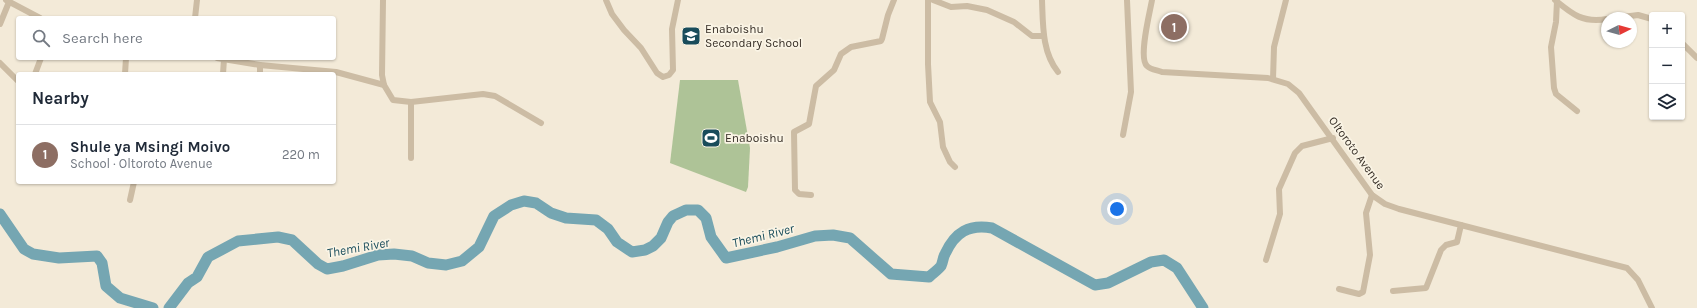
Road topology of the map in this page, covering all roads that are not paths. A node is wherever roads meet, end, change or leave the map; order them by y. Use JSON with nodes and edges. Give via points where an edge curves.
{"nodes":[{"id":1,"x":197,"y":0,"type":"edge"},
{"id":2,"x":383,"y":0,"type":"edge"},
{"id":3,"x":606,"y":0,"type":"edge"},
{"id":4,"x":678,"y":0,"type":"edge"},
{"id":5,"x":894,"y":0,"type":"edge"},
{"id":6,"x":928,"y":0,"type":"edge"},
{"id":7,"x":933,"y":0,"type":"edge"},
{"id":8,"x":1042,"y":0,"type":"edge"},
{"id":9,"x":1127,"y":0,"type":"edge"},
{"id":10,"x":1152,"y":0,"type":"edge"},
{"id":11,"x":1286,"y":0,"type":"edge"},
{"id":12,"x":7,"y":1,"type":"edge"},
{"id":13,"x":1556,"y":1,"type":"edge"},
{"id":14,"x":1637,"y":14,"type":"edge"},
{"id":15,"x":36,"y":16,"type":"edge"},
{"id":16,"x":195,"y":16,"type":"edge"},
{"id":17,"x":1649,"y":18,"type":"edge"},
{"id":18,"x":1601,"y":21,"type":"edge"},
{"id":19,"x":0,"y":24,"type":"edge"},
{"id":20,"x":1044,"y":36,"type":"junction"},
{"id":21,"x":1685,"y":46,"type":"edge"},
{"id":22,"x":1697,"y":58,"type":"edge"},
{"id":23,"x":40,"y":60,"type":"edge"},
{"id":24,"x":126,"y":60,"type":"edge"},
{"id":25,"x":224,"y":60,"type":"edge"},
{"id":26,"x":230,"y":60,"type":"edge"},
{"id":27,"x":0,"y":63,"type":"edge"},
{"id":28,"x":260,"y":65,"type":"junction"},
{"id":29,"x":36,"y":72,"type":"edge"},
{"id":30,"x":125,"y":72,"type":"edge"},
{"id":31,"x":223,"y":72,"type":"edge"},
{"id":32,"x":260,"y":72,"type":"edge"},
{"id":33,"x":316,"y":72,"type":"edge"},
{"id":34,"x":1058,"y":72,"type":"dead end"},
{"id":35,"x":336,"y":73,"type":"edge"},
{"id":36,"x":16,"y":79,"type":"edge"},
{"id":37,"x":1273,"y":79,"type":"junction"},
{"id":38,"x":384,"y":85,"type":"junction"},
{"id":39,"x":411,"y":102,"type":"junction"},
{"id":40,"x":1577,"y":111,"type":"dead end"},
{"id":41,"x":541,"y":123,"type":"dead end"},
{"id":42,"x":1123,"y":136,"type":"dead end"},
{"id":43,"x":1333,"y":138,"type":"junction"},
{"id":44,"x":411,"y":158,"type":"dead end"},
{"id":45,"x":955,"y":167,"type":"dead end"},
{"id":46,"x":134,"y":184,"type":"edge"},
{"id":47,"x":811,"y":194,"type":"dead end"},
{"id":48,"x":1372,"y":195,"type":"junction"},
{"id":49,"x":130,"y":200,"type":"dead end"},
{"id":50,"x":1461,"y":225,"type":"junction"},
{"id":51,"x":1266,"y":260,"type":"dead end"},
{"id":52,"x":1339,"y":289,"type":"dead end"},
{"id":53,"x":1393,"y":291,"type":"dead end"},
{"id":54,"x":1652,"y":308,"type":"edge"}],
"edges":[{"from":1,"to":16,"type":"street"},
{"from":2,"to":38,"type":"street"},
{"from":3,"to":4,"type":"street","via":[[612,14],[641,48],[657,73],[663,77],[673,70],[672,29]]},
{"from":5,"to":47,"type":"street","via":[[881,41],[851,47],[841,54],[834,70],[816,86],[809,124],[794,132],[795,190],[799,194]]},
{"from":6,"to":45,"type":"street","via":[[930,102],[940,122],[943,147]]},
{"from":7,"to":20,"type":"street","via":[[951,7],[967,6],[987,10],[1014,22],[1032,36]]},
{"from":8,"to":20,"type":"street"},
{"from":9,"to":42,"type":"street","via":[[1131,92]]},
{"from":10,"to":37,"type":"street","name":"Oltoroto Avenue","via":[[1144,49],[1144,63],[1147,67],[1162,72]]},
{"from":11,"to":37,"type":"street","via":[[1274,47]]},
{"from":12,"to":15,"type":"street"},
{"from":12,"to":19,"type":"street"},
{"from":13,"to":18,"type":"street","via":[[1578,18]]},
{"from":13,"to":40,"type":"street","via":[[1556,22],[1551,47],[1554,88],[1556,94]]},
{"from":14,"to":17,"type":"street"},
{"from":20,"to":34,"type":"street","via":[[1050,60]]},
{"from":21,"to":22,"type":"street"},
{"from":23,"to":29,"type":"street"},
{"from":24,"to":30,"type":"street"},
{"from":25,"to":31,"type":"street"},
{"from":26,"to":28,"type":"street"},
{"from":27,"to":36,"type":"street"},
{"from":28,"to":32,"type":"street"},
{"from":28,"to":33,"type":"street"},
{"from":35,"to":38,"type":"street"},
{"from":37,"to":43,"type":"street","name":"Oltoroto Avenue","via":[[1288,84],[1299,93]]},
{"from":38,"to":39,"type":"street","via":[[394,100]]},
{"from":39,"to":41,"type":"street","via":[[483,94],[495,96]]},
{"from":39,"to":44,"type":"street"},
{"from":43,"to":48,"type":"street","name":"Oltoroto Avenue"},
{"from":43,"to":51,"type":"street","via":[[1302,146],[1295,153],[1279,189],[1279,220]]},
{"from":46,"to":49,"type":"street"},
{"from":48,"to":50,"type":"street","name":"Oltoroto Avenue","via":[[1385,204],[1399,209]]},
{"from":48,"to":52,"type":"street","via":[[1366,213],[1370,255],[1363,292],[1359,294]]},
{"from":50,"to":53,"type":"street","via":[[1457,242],[1446,245],[1441,250],[1426,288]]},
{"from":50,"to":54,"type":"street","name":"Oltoroto Avenue","via":[[1627,268],[1638,280]]}]}
